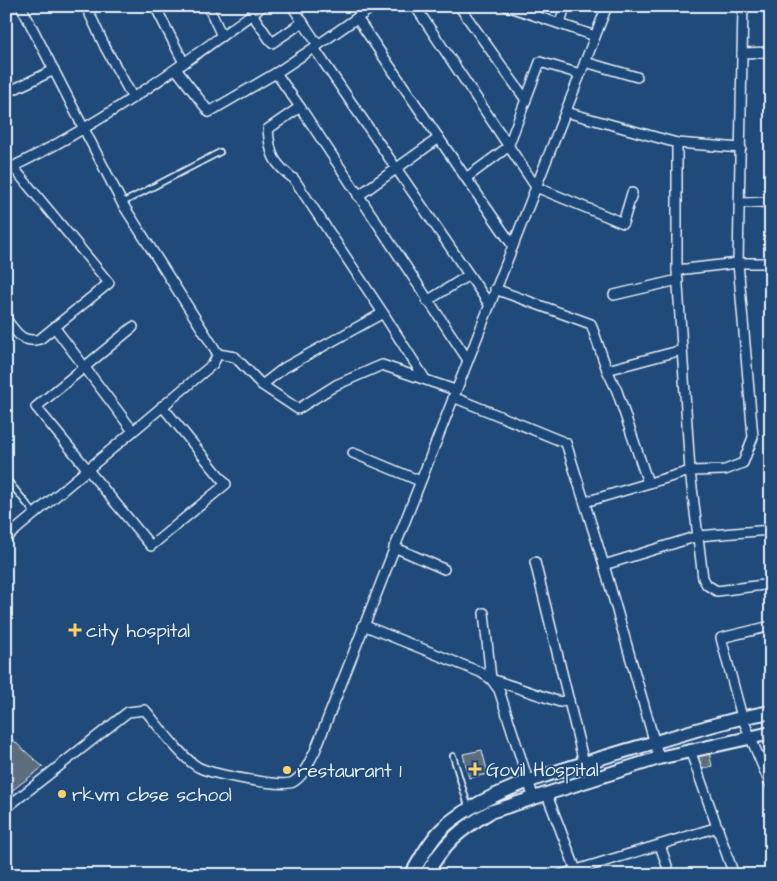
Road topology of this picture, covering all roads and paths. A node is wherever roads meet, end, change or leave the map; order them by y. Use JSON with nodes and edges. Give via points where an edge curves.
{"nodes":[{"id":1,"x":86,"y":6,"type":"edge"},
{"id":2,"x":155,"y":6,"type":"edge"},
{"id":3,"x":208,"y":6,"type":"edge"},
{"id":4,"x":263,"y":6,"type":"edge"},
{"id":5,"x":292,"y":6,"type":"edge"},
{"id":6,"x":374,"y":6,"type":"edge"},
{"id":7,"x":414,"y":6,"type":"edge"},
{"id":8,"x":459,"y":6,"type":"edge"},
{"id":9,"x":507,"y":6,"type":"edge"},
{"id":10,"x":565,"y":6,"type":"edge"},
{"id":11,"x":607,"y":6,"type":"edge"},
{"id":12,"x":743,"y":6,"type":"edge"},
{"id":13,"x":24,"y":7,"type":"edge"},
{"id":14,"x":252,"y":14,"type":"junction"},
{"id":15,"x":357,"y":18,"type":"junction"},
{"id":16,"x":303,"y":22,"type":"junction"},
{"id":17,"x":560,"y":23,"type":"junction"},
{"id":18,"x":222,"y":36,"type":"junction"},
{"id":19,"x":595,"y":36,"type":"junction"},
{"id":20,"x":316,"y":46,"type":"junction"},
{"id":21,"x":771,"y":52,"type":"edge"},
{"id":22,"x":742,"y":53,"type":"junction"},
{"id":23,"x":586,"y":62,"type":"junction"},
{"id":24,"x":180,"y":66,"type":"junction"},
{"id":25,"x":54,"y":70,"type":"junction"},
{"id":26,"x":276,"y":73,"type":"junction"},
{"id":27,"x":580,"y":74,"type":"junction"},
{"id":28,"x":637,"y":78,"type":"dead end"},
{"id":29,"x":6,"y":93,"type":"edge"},
{"id":30,"x":133,"y":98,"type":"junction"},
{"id":31,"x":526,"y":100,"type":"junction"},
{"id":32,"x":300,"y":107,"type":"junction"},
{"id":33,"x":566,"y":112,"type":"junction"},
{"id":34,"x":84,"y":129,"type":"junction"},
{"id":35,"x":439,"y":138,"type":"junction"},
{"id":36,"x":677,"y":143,"type":"junction"},
{"id":37,"x":508,"y":147,"type":"junction"},
{"id":38,"x":741,"y":148,"type":"junction"},
{"id":39,"x":220,"y":152,"type":"dead end"},
{"id":40,"x":396,"y":168,"type":"junction"},
{"id":41,"x":9,"y":169,"type":"edge"},
{"id":42,"x":466,"y":178,"type":"junction"},
{"id":43,"x":536,"y":187,"type":"junction"},
{"id":44,"x":632,"y":193,"type":"dead end"},
{"id":45,"x":358,"y":196,"type":"junction"},
{"id":46,"x":771,"y":202,"type":"edge"},
{"id":47,"x":122,"y":203,"type":"junction"},
{"id":48,"x":740,"y":203,"type":"junction"},
{"id":49,"x":513,"y":246,"type":"junction"},
{"id":50,"x":738,"y":263,"type":"junction"},
{"id":51,"x":771,"y":264,"type":"edge"},
{"id":52,"x":677,"y":270,"type":"junction"},
{"id":53,"x":469,"y":275,"type":"junction"},
{"id":54,"x":678,"y":280,"type":"junction"},
{"id":55,"x":495,"y":289,"type":"junction"},
{"id":56,"x":614,"y":295,"type":"dead end"},
{"id":57,"x":427,"y":301,"type":"junction"},
{"id":58,"x":489,"y":304,"type":"junction"},
{"id":59,"x":384,"y":313,"type":"junction"},
{"id":60,"x":6,"y":319,"type":"edge"},
{"id":61,"x":133,"y":327,"type":"dead end"},
{"id":62,"x":55,"y":328,"type":"junction"},
{"id":63,"x":682,"y":350,"type":"junction"},
{"id":64,"x":218,"y":354,"type":"junction"},
{"id":65,"x":468,"y":360,"type":"junction"},
{"id":66,"x":85,"y":367,"type":"junction"},
{"id":67,"x":607,"y":370,"type":"junction"},
{"id":68,"x":425,"y":379,"type":"junction"},
{"id":69,"x":262,"y":385,"type":"junction"},
{"id":70,"x":454,"y":394,"type":"junction"},
{"id":71,"x":162,"y":406,"type":"junction"},
{"id":72,"x":133,"y":431,"type":"junction"},
{"id":73,"x":353,"y":453,"type":"dead end"},
{"id":74,"x":87,"y":469,"type":"junction"},
{"id":75,"x":690,"y":471,"type":"junction"},
{"id":76,"x":6,"y":478,"type":"edge"},
{"id":77,"x":420,"y":481,"type":"junction"},
{"id":78,"x":648,"y":483,"type":"junction"},
{"id":79,"x":585,"y":502,"type":"junction"},
{"id":80,"x":35,"y":514,"type":"junction"},
{"id":81,"x":771,"y":530,"type":"edge"},
{"id":82,"x":698,"y":536,"type":"junction"},
{"id":83,"x":6,"y":538,"type":"edge"},
{"id":84,"x":394,"y":547,"type":"junction"},
{"id":85,"x":535,"y":562,"type":"dead end"},
{"id":86,"x":604,"y":565,"type":"junction"},
{"id":87,"x":444,"y":569,"type":"dead end"},
{"id":88,"x":771,"y":584,"type":"edge"},
{"id":89,"x":484,"y":613,"type":"dead end"},
{"id":90,"x":363,"y":625,"type":"junction"},
{"id":91,"x":771,"y":626,"type":"edge"},
{"id":92,"x":492,"y":680,"type":"junction"},
{"id":93,"x":569,"y":700,"type":"junction"},
{"id":94,"x":771,"y":712,"type":"edge"},
{"id":95,"x":742,"y":717,"type":"junction"},
{"id":96,"x":771,"y":733,"type":"edge"},
{"id":97,"x":749,"y":738,"type":"junction"},
{"id":98,"x":654,"y":742,"type":"junction"},
{"id":99,"x":690,"y":750,"type":"junction"},
{"id":100,"x":453,"y":756,"type":"dead end"},
{"id":101,"x":659,"y":758,"type":"junction"},
{"id":102,"x":584,"y":763,"type":"junction"},
{"id":103,"x":592,"y":781,"type":"junction"},
{"id":104,"x":527,"y":783,"type":"junction"},
{"id":105,"x":771,"y":786,"type":"edge"},
{"id":106,"x":548,"y":795,"type":"junction"},
{"id":107,"x":534,"y":799,"type":"junction"},
{"id":108,"x":6,"y":808,"type":"edge"},
{"id":109,"x":469,"y":810,"type":"junction"},
{"id":110,"x":718,"y":828,"type":"junction"},
{"id":111,"x":660,"y":845,"type":"junction"},
{"id":112,"x":576,"y":870,"type":"junction"},
{"id":113,"x":411,"y":875,"type":"edge"},
{"id":114,"x":426,"y":875,"type":"edge"},
{"id":115,"x":560,"y":875,"type":"edge"},
{"id":116,"x":670,"y":875,"type":"edge"},
{"id":117,"x":734,"y":875,"type":"edge"}],
"edges":[{"from":1,"to":30,"type":"street"},
{"from":2,"to":24,"type":"street"},
{"from":3,"to":18,"type":"street"},
{"from":4,"to":14,"type":"street"},
{"from":5,"to":16,"type":"street"},
{"from":6,"to":15,"type":"street"},
{"from":7,"to":37,"type":"street"},
{"from":8,"to":31,"type":"street"},
{"from":9,"to":17,"type":"street"},
{"from":10,"to":17,"type":"street"},
{"from":11,"to":19,"type":"street"},
{"from":12,"to":22,"type":"street"},
{"from":13,"to":25,"type":"street"},
{"from":14,"to":16,"type":"street","via":[[272,43]]},
{"from":14,"to":18,"type":"street"},
{"from":15,"to":20,"type":"street"},
{"from":15,"to":35,"type":"street"},
{"from":16,"to":20,"type":"street"},
{"from":17,"to":19,"type":"street"},
{"from":18,"to":24,"type":"street"},
{"from":19,"to":23,"type":"street"},
{"from":20,"to":26,"type":"street"},
{"from":20,"to":40,"type":"street"},
{"from":21,"to":22,"type":"street"},
{"from":22,"to":38,"type":"street"},
{"from":23,"to":27,"type":"street"},
{"from":23,"to":28,"type":"street"},
{"from":24,"to":26,"type":"street","via":[[209,112]]},
{"from":24,"to":30,"type":"street"},
{"from":25,"to":29,"type":"street"},
{"from":25,"to":34,"type":"street"},
{"from":26,"to":32,"type":"street"},
{"from":27,"to":31,"type":"street","via":[[540,62]]},
{"from":27,"to":33,"type":"street"},
{"from":30,"to":34,"type":"street"},
{"from":31,"to":37,"type":"street"},
{"from":32,"to":45,"type":"street"},
{"from":32,"to":59,"type":"street","via":[[268,129],[269,149],[278,166],[294,179]]},
{"from":33,"to":36,"type":"street"},
{"from":33,"to":43,"type":"street"},
{"from":34,"to":41,"type":"street"},
{"from":34,"to":47,"type":"street"},
{"from":35,"to":40,"type":"street"},
{"from":35,"to":42,"type":"street"},
{"from":36,"to":38,"type":"street"},
{"from":36,"to":52,"type":"street"},
{"from":37,"to":42,"type":"street"},
{"from":37,"to":43,"type":"street"},
{"from":38,"to":48,"type":"street"},
{"from":39,"to":47,"type":"lane"},
{"from":40,"to":45,"type":"street"},
{"from":40,"to":53,"type":"street"},
{"from":41,"to":62,"type":"street","via":[[109,283]]},
{"from":42,"to":49,"type":"street"},
{"from":43,"to":44,"type":"street","via":[[623,223]]},
{"from":43,"to":49,"type":"street"},
{"from":45,"to":57,"type":"street"},
{"from":46,"to":48,"type":"street"},
{"from":47,"to":64,"type":"street"},
{"from":48,"to":50,"type":"street"},
{"from":49,"to":55,"type":"street"},
{"from":50,"to":51,"type":"street"},
{"from":50,"to":52,"type":"street"},
{"from":50,"to":75,"type":"street","via":[[753,437],[743,463],[726,470]]},
{"from":52,"to":54,"type":"street"},
{"from":53,"to":57,"type":"street"},
{"from":53,"to":58,"type":"street"},
{"from":54,"to":56,"type":"street"},
{"from":54,"to":63,"type":"street"},
{"from":55,"to":58,"type":"street"},
{"from":55,"to":67,"type":"street","via":[[591,324]]},
{"from":57,"to":65,"type":"street"},
{"from":58,"to":65,"type":"street"},
{"from":59,"to":68,"type":"street"},
{"from":59,"to":69,"type":"street","via":[[284,368]]},
{"from":60,"to":62,"type":"street","via":[[22,339],[30,341],[40,339]]},
{"from":61,"to":66,"type":"street"},
{"from":62,"to":66,"type":"street"},
{"from":63,"to":67,"type":"street"},
{"from":63,"to":75,"type":"street"},
{"from":64,"to":69,"type":"street","via":[[235,357]]},
{"from":64,"to":71,"type":"street","via":[[213,364]]},
{"from":65,"to":70,"type":"street"},
{"from":66,"to":72,"type":"street"},
{"from":66,"to":74,"type":"street","via":[[36,407]]},
{"from":67,"to":78,"type":"street"},
{"from":68,"to":69,"type":"street","via":[[382,365],[336,385],[298,409]]},
{"from":68,"to":70,"type":"street"},
{"from":70,"to":77,"type":"street"},
{"from":70,"to":79,"type":"street","via":[[566,443]]},
{"from":71,"to":72,"type":"street"},
{"from":71,"to":74,"type":"street","via":[[226,484],[151,546]]},
{"from":72,"to":74,"type":"street"},
{"from":73,"to":77,"type":"street"},
{"from":74,"to":80,"type":"street"},
{"from":75,"to":78,"type":"street"},
{"from":75,"to":82,"type":"street"},
{"from":76,"to":80,"type":"lane"},
{"from":77,"to":84,"type":"street"},
{"from":78,"to":79,"type":"street"},
{"from":79,"to":86,"type":"street"},
{"from":80,"to":83,"type":"street"},
{"from":81,"to":82,"type":"street"},
{"from":82,"to":86,"type":"street"},
{"from":82,"to":88,"type":"street","via":[[703,578],[712,590]]},
{"from":84,"to":87,"type":"street"},
{"from":84,"to":90,"type":"street"},
{"from":85,"to":93,"type":"street"},
{"from":86,"to":98,"type":"street"},
{"from":89,"to":92,"type":"street"},
{"from":90,"to":92,"type":"street","via":[[480,672]]},
{"from":90,"to":108,"type":"street","via":[[315,751],[301,777],[295,781],[287,785],[269,784],[199,768],[185,757],[145,710],[128,712]]},
{"from":91,"to":95,"type":"street","via":[[721,638]]},
{"from":92,"to":93,"type":"street","via":[[560,702]]},
{"from":92,"to":104,"type":"street","via":[[499,690]]},
{"from":93,"to":102,"type":"street"},
{"from":94,"to":95,"type":"main road"},
{"from":95,"to":97,"type":"street"},
{"from":95,"to":98,"type":"main road"},
{"from":96,"to":97,"type":"main road"},
{"from":97,"to":99,"type":"main road"},
{"from":97,"to":105,"type":"street"},
{"from":98,"to":101,"type":"street"},
{"from":98,"to":102,"type":"main road"},
{"from":99,"to":101,"type":"main road"},
{"from":99,"to":110,"type":"street"},
{"from":100,"to":109,"type":"lane"},
{"from":101,"to":103,"type":"main road"},
{"from":102,"to":103,"type":"street"},
{"from":102,"to":104,"type":"main road"},
{"from":103,"to":106,"type":"main road"},
{"from":104,"to":107,"type":"street"},
{"from":104,"to":109,"type":"main road"},
{"from":106,"to":107,"type":"main road"},
{"from":106,"to":112,"type":"street"},
{"from":107,"to":114,"type":"main road","via":[[490,812],[468,824],[450,839]]},
{"from":109,"to":113,"type":"main road","via":[[441,830]]},
{"from":110,"to":111,"type":"street"},
{"from":110,"to":117,"type":"street"},
{"from":111,"to":112,"type":"street"},
{"from":111,"to":116,"type":"street"},
{"from":112,"to":115,"type":"street"}]}
